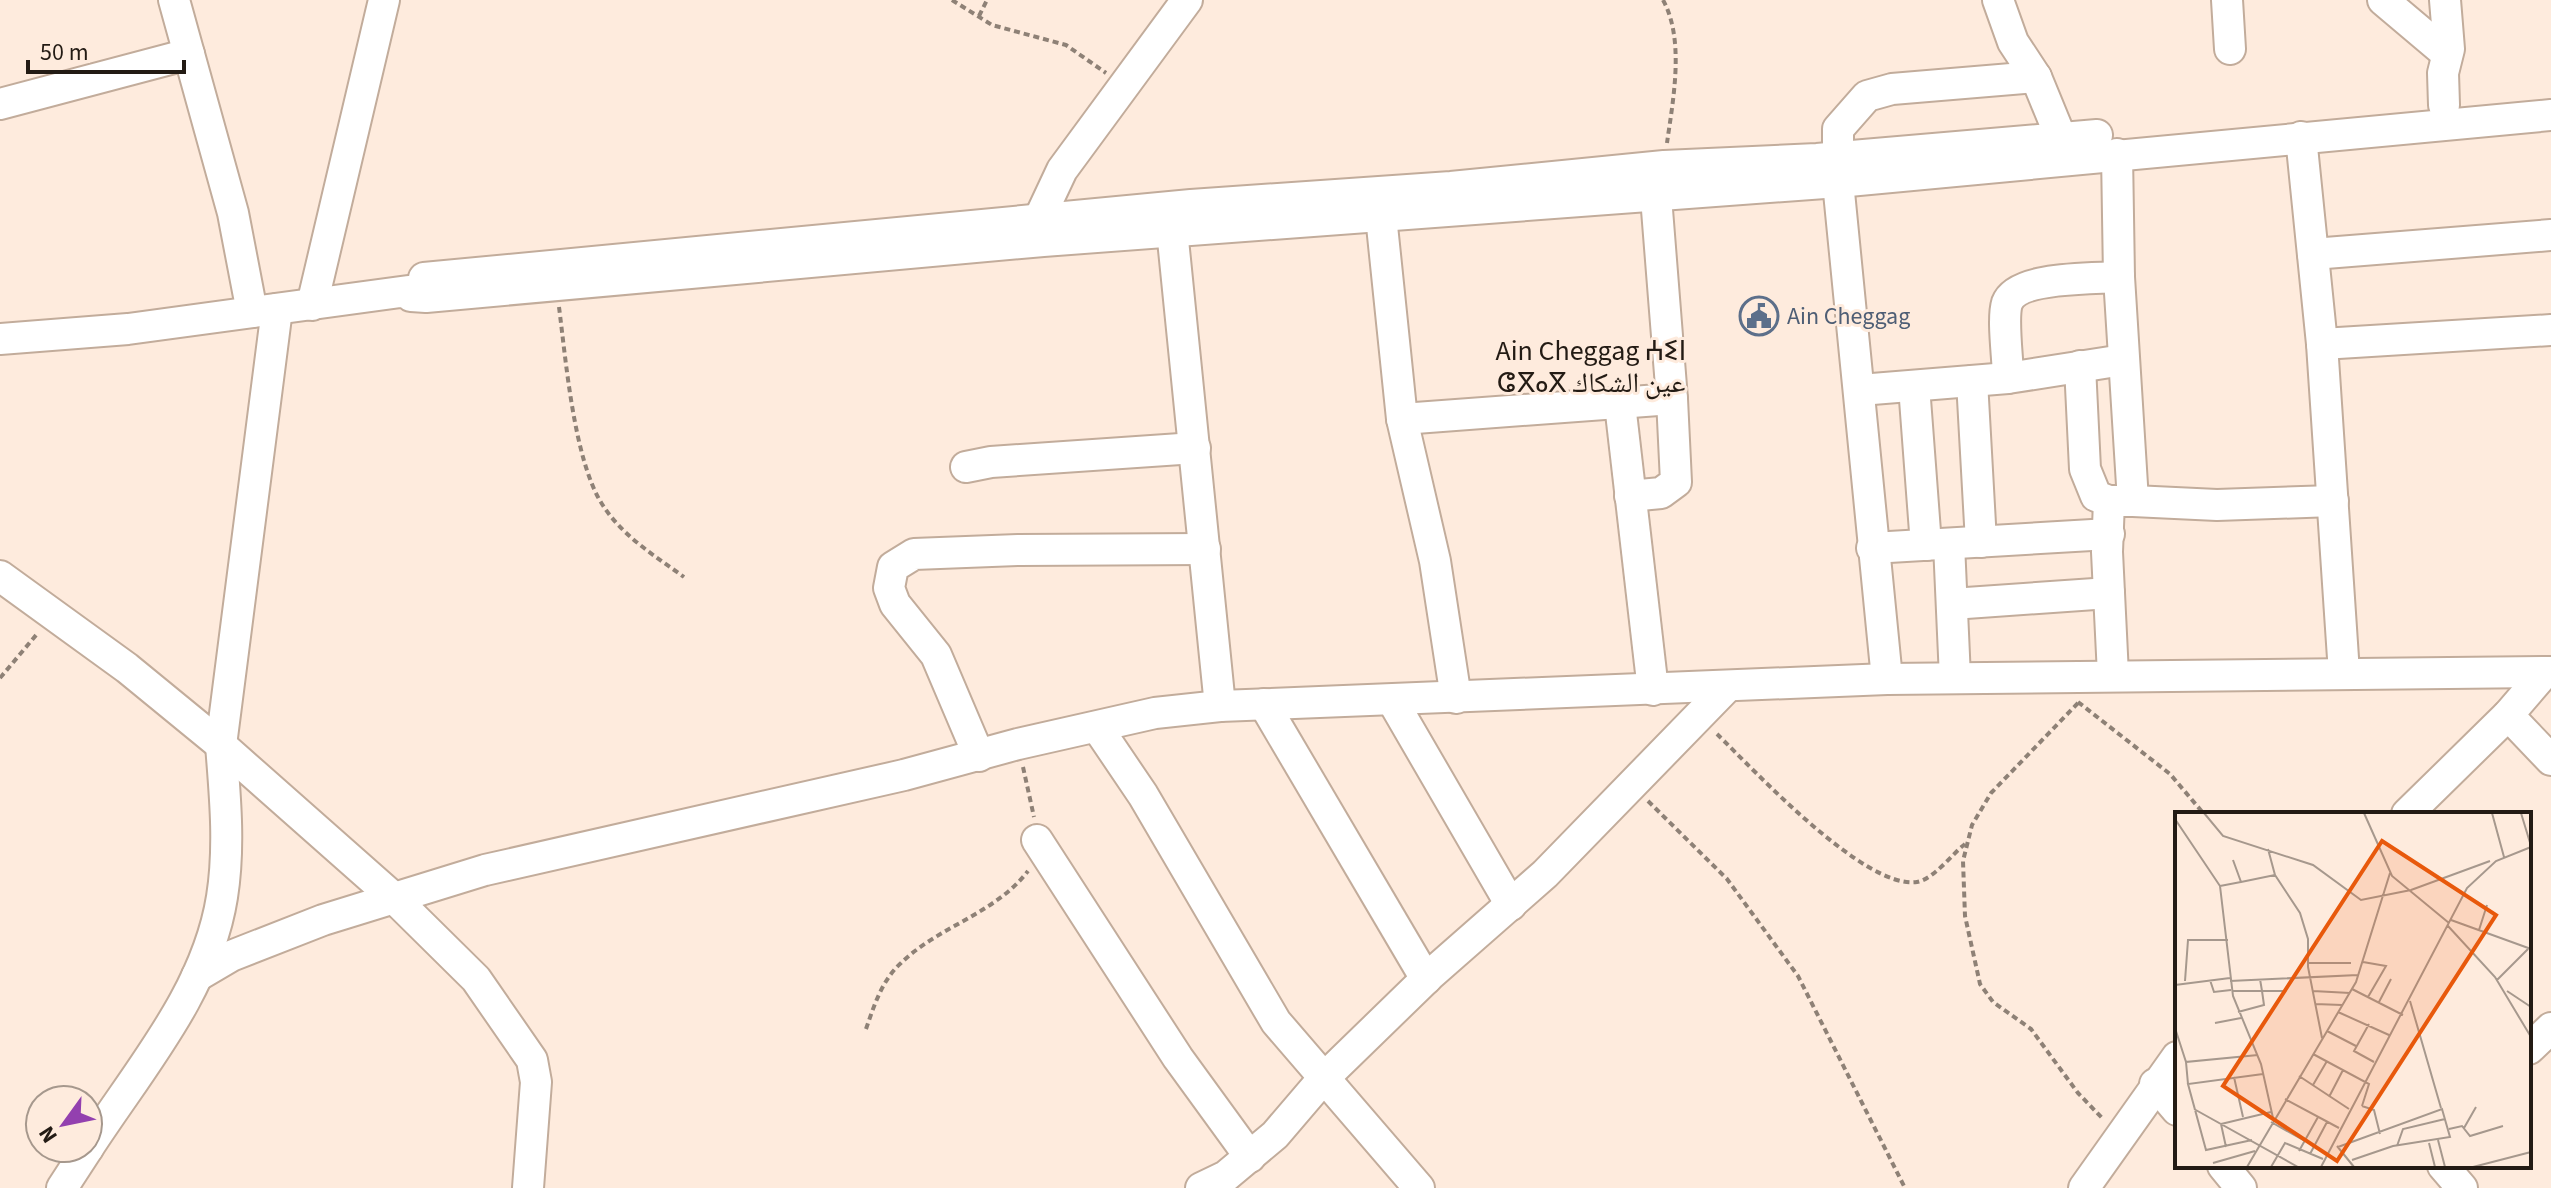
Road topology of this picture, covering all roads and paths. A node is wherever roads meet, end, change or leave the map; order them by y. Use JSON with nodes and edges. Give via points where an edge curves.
{"nodes":[{"id":1,"x":174,"y":0,"type":"edge"},
{"id":2,"x":384,"y":0,"type":"edge"},
{"id":3,"x":952,"y":0,"type":"edge"},
{"id":4,"x":987,"y":0,"type":"edge"},
{"id":5,"x":1187,"y":0,"type":"edge"},
{"id":6,"x":1663,"y":0,"type":"edge"},
{"id":7,"x":1998,"y":0,"type":"edge"},
{"id":8,"x":2227,"y":0,"type":"edge"},
{"id":9,"x":2383,"y":0,"type":"edge"},
{"id":10,"x":2445,"y":0,"type":"edge"},
{"id":11,"x":978,"y":16,"type":"junction"},
{"id":12,"x":2230,"y":49,"type":"dead end"},
{"id":13,"x":189,"y":54,"type":"junction"},
{"id":14,"x":2447,"y":54,"type":"junction"},
{"id":15,"x":2036,"y":77,"type":"junction"},
{"id":16,"x":1123,"y":87,"type":"junction"},
{"id":17,"x":2551,"y":96,"type":"edge"},
{"id":18,"x":0,"y":104,"type":"edge"},
{"id":19,"x":2444,"y":105,"type":"junction"},
{"id":20,"x":2551,"y":115,"type":"edge"},
{"id":21,"x":2301,"y":137,"type":"junction"},
{"id":22,"x":2061,"y":138,"type":"junction"},
{"id":23,"x":2117,"y":154,"type":"junction"},
{"id":24,"x":1664,"y":166,"type":"junction"},
{"id":25,"x":1837,"y":169,"type":"junction"},
{"id":26,"x":1656,"y":197,"type":"junction"},
{"id":27,"x":1381,"y":216,"type":"junction"},
{"id":28,"x":1039,"y":219,"type":"junction"},
{"id":29,"x":1170,"y":219,"type":"junction"},
{"id":30,"x":2551,"y":235,"type":"edge"},
{"id":31,"x":2313,"y":254,"type":"junction"},
{"id":32,"x":2119,"y":277,"type":"junction"},
{"id":33,"x":556,"y":287,"type":"junction"},
{"id":34,"x":408,"y":291,"type":"junction"},
{"id":35,"x":312,"y":305,"type":"junction"},
{"id":36,"x":265,"y":311,"type":"junction"},
{"id":37,"x":2551,"y":330,"type":"edge"},
{"id":38,"x":0,"y":339,"type":"edge"},
{"id":39,"x":2322,"y":344,"type":"junction"},
{"id":40,"x":2123,"y":360,"type":"junction"},
{"id":41,"x":2080,"y":366,"type":"junction"},
{"id":42,"x":2008,"y":378,"type":"junction"},
{"id":43,"x":1972,"y":381,"type":"junction"},
{"id":44,"x":1914,"y":386,"type":"junction"},
{"id":45,"x":1860,"y":390,"type":"junction"},
{"id":46,"x":1672,"y":399,"type":"junction"},
{"id":47,"x":1620,"y":404,"type":"junction"},
{"id":48,"x":1402,"y":419,"type":"junction"},
{"id":49,"x":1195,"y":448,"type":"junction"},
{"id":50,"x":966,"y":467,"type":"dead end"},
{"id":51,"x":1630,"y":496,"type":"junction"},
{"id":52,"x":2121,"y":501,"type":"junction"},
{"id":53,"x":2333,"y":501,"type":"junction"},
{"id":54,"x":2109,"y":534,"type":"junction"},
{"id":55,"x":1981,"y":542,"type":"junction"},
{"id":56,"x":1938,"y":545,"type":"junction"},
{"id":57,"x":1872,"y":548,"type":"junction"},
{"id":58,"x":1205,"y":549,"type":"junction"},
{"id":59,"x":0,"y":576,"type":"edge"},
{"id":60,"x":684,"y":577,"type":"dead end"},
{"id":61,"x":2109,"y":593,"type":"junction"},
{"id":62,"x":1952,"y":604,"type":"junction"},
{"id":63,"x":52,"y":615,"type":"junction"},
{"id":64,"x":2548,"y":672,"type":"edge"},
{"id":65,"x":2344,"y":673,"type":"junction"},
{"id":66,"x":2113,"y":675,"type":"junction"},
{"id":67,"x":2041,"y":677,"type":"junction"},
{"id":68,"x":0,"y":678,"type":"edge"},
{"id":69,"x":1955,"y":678,"type":"junction"},
{"id":70,"x":1887,"y":679,"type":"junction"},
{"id":71,"x":1727,"y":687,"type":"junction"},
{"id":72,"x":1653,"y":690,"type":"junction"},
{"id":73,"x":1456,"y":698,"type":"junction"},
{"id":74,"x":1392,"y":700,"type":"junction"},
{"id":75,"x":2078,"y":703,"type":"junction"},
{"id":76,"x":1264,"y":704,"type":"junction"},
{"id":77,"x":1220,"y":706,"type":"junction"},
{"id":78,"x":2508,"y":715,"type":"junction"},
{"id":79,"x":1698,"y":716,"type":"junction"},
{"id":80,"x":1097,"y":727,"type":"junction"},
{"id":81,"x":1018,"y":744,"type":"junction"},
{"id":82,"x":221,"y":745,"type":"junction"},
{"id":83,"x":979,"y":756,"type":"junction"},
{"id":84,"x":2551,"y":760,"type":"edge"},
{"id":85,"x":1629,"y":784,"type":"junction"},
{"id":86,"x":2202,"y":812,"type":"edge"},
{"id":87,"x":2409,"y":812,"type":"edge"},
{"id":88,"x":1037,"y":840,"type":"junction"},
{"id":89,"x":1967,"y":842,"type":"junction"},
{"id":90,"x":394,"y":898,"type":"junction"},
{"id":91,"x":1511,"y":905,"type":"junction"},
{"id":92,"x":197,"y":976,"type":"junction"},
{"id":93,"x":1426,"y":979,"type":"junction"},
{"id":94,"x":2551,"y":1028,"type":"edge"},
{"id":95,"x":866,"y":1029,"type":"dead end"},
{"id":96,"x":2531,"y":1047,"type":"edge"},
{"id":97,"x":2175,"y":1059,"type":"edge"},
{"id":98,"x":1322,"y":1080,"type":"junction"},
{"id":99,"x":2155,"y":1084,"type":"junction"},
{"id":100,"x":2175,"y":1108,"type":"edge"},
{"id":101,"x":104,"y":1124,"type":"edge"},
{"id":102,"x":2119,"y":1135,"type":"junction"},
{"id":103,"x":1250,"y":1157,"type":"junction"},
{"id":104,"x":78,"y":1164,"type":"edge"},
{"id":105,"x":2225,"y":1168,"type":"edge"},
{"id":106,"x":2445,"y":1168,"type":"edge"},
{"id":107,"x":62,"y":1188,"type":"edge"},
{"id":108,"x":528,"y":1188,"type":"edge"},
{"id":109,"x":1201,"y":1188,"type":"edge"},
{"id":110,"x":1419,"y":1188,"type":"edge"},
{"id":111,"x":1905,"y":1188,"type":"edge"},
{"id":112,"x":2084,"y":1188,"type":"edge"},
{"id":113,"x":2241,"y":1188,"type":"edge"},
{"id":114,"x":2462,"y":1188,"type":"edge"}],
"edges":[{"from":1,"to":13,"type":"street"},
{"from":2,"to":35,"type":"street"},
{"from":3,"to":11,"type":"path"},
{"from":4,"to":11,"type":"path"},
{"from":5,"to":16,"type":"street"},
{"from":6,"to":24,"type":"path","via":[[1671,13],[1674,41]]},
{"from":7,"to":15,"type":"street","via":[[2013,42]]},
{"from":8,"to":12,"type":"street"},
{"from":9,"to":14,"type":"street"},
{"from":10,"to":14,"type":"street"},
{"from":11,"to":16,"type":"path","via":[[992,25],[1066,45]]},
{"from":13,"to":18,"type":"street"},
{"from":13,"to":36,"type":"street"},
{"from":14,"to":19,"type":"street"},
{"from":15,"to":22,"type":"street"},
{"from":15,"to":25,"type":"street","via":[[1892,89],[1867,96],[1838,129]]},
{"from":16,"to":28,"type":"street","via":[[1062,170]]},
{"from":17,"to":19,"type":"street"},
{"from":19,"to":22,"type":"street"},
{"from":20,"to":21,"type":"street"},
{"from":21,"to":23,"type":"street"},
{"from":21,"to":31,"type":"street"},
{"from":22,"to":25,"type":"street"},
{"from":23,"to":25,"type":"street"},
{"from":23,"to":32,"type":"street"},
{"from":24,"to":25,"type":"street"},
{"from":24,"to":29,"type":"street"},
{"from":25,"to":26,"type":"street"},
{"from":25,"to":45,"type":"street"},
{"from":26,"to":27,"type":"street"},
{"from":26,"to":46,"type":"street"},
{"from":27,"to":29,"type":"street"},
{"from":27,"to":48,"type":"street"},
{"from":28,"to":29,"type":"street"},
{"from":28,"to":34,"type":"street","via":[[434,276],[415,281]]},
{"from":29,"to":33,"type":"street"},
{"from":29,"to":49,"type":"street"},
{"from":30,"to":31,"type":"street"},
{"from":31,"to":39,"type":"street"},
{"from":32,"to":40,"type":"street"},
{"from":32,"to":42,"type":"street","via":[[2037,283],[2017,290],[2006,305]]},
{"from":33,"to":34,"type":"street","via":[[426,297]]},
{"from":33,"to":60,"type":"path","via":[[571,396],[593,486],[612,518]]},
{"from":34,"to":35,"type":"street"},
{"from":35,"to":36,"type":"street"},
{"from":36,"to":38,"type":"street"},
{"from":36,"to":82,"type":"street"},
{"from":37,"to":39,"type":"street"},
{"from":39,"to":53,"type":"street"},
{"from":40,"to":41,"type":"street"},
{"from":40,"to":52,"type":"street"},
{"from":41,"to":42,"type":"street"},
{"from":41,"to":52,"type":"street","via":[[2085,469],[2096,496]]},
{"from":42,"to":43,"type":"street"},
{"from":43,"to":44,"type":"street"},
{"from":43,"to":55,"type":"street"},
{"from":44,"to":45,"type":"street"},
{"from":44,"to":56,"type":"street"},
{"from":45,"to":57,"type":"street"},
{"from":46,"to":47,"type":"street"},
{"from":46,"to":51,"type":"street","via":[[1676,482],[1661,493]]},
{"from":47,"to":48,"type":"street"},
{"from":47,"to":51,"type":"street"},
{"from":48,"to":73,"type":"street","via":[[1435,561]]},
{"from":49,"to":50,"type":"street"},
{"from":49,"to":58,"type":"street"},
{"from":51,"to":72,"type":"street"},
{"from":52,"to":53,"type":"street"},
{"from":52,"to":54,"type":"street"},
{"from":53,"to":65,"type":"street"},
{"from":54,"to":55,"type":"street"},
{"from":54,"to":61,"type":"street"},
{"from":55,"to":56,"type":"street"},
{"from":56,"to":57,"type":"street"},
{"from":56,"to":62,"type":"street"},
{"from":57,"to":70,"type":"street"},
{"from":58,"to":77,"type":"street"},
{"from":58,"to":83,"type":"street","via":[[914,554],[893,567],[889,588],[895,604],[936,655]]},
{"from":59,"to":63,"type":"street"},
{"from":61,"to":62,"type":"street"},
{"from":61,"to":66,"type":"street"},
{"from":62,"to":69,"type":"street"},
{"from":63,"to":68,"type":"path"},
{"from":63,"to":82,"type":"street"},
{"from":64,"to":65,"type":"street"},
{"from":64,"to":78,"type":"street"},
{"from":65,"to":66,"type":"street"},
{"from":66,"to":67,"type":"street"},
{"from":67,"to":69,"type":"street"},
{"from":67,"to":75,"type":"path"},
{"from":69,"to":70,"type":"street"},
{"from":70,"to":71,"type":"street"},
{"from":71,"to":72,"type":"street"},
{"from":71,"to":79,"type":"street"},
{"from":72,"to":73,"type":"street"},
{"from":73,"to":74,"type":"street"},
{"from":74,"to":76,"type":"street"},
{"from":74,"to":91,"type":"street"},
{"from":75,"to":86,"type":"path","via":[[2170,774]]},
{"from":75,"to":89,"type":"path","via":[[1991,793]]},
{"from":76,"to":77,"type":"street"},
{"from":76,"to":93,"type":"street"},
{"from":77,"to":80,"type":"street","via":[[1155,713]]},
{"from":78,"to":84,"type":"street"},
{"from":78,"to":87,"type":"street"},
{"from":79,"to":85,"type":"street"},
{"from":79,"to":89,"type":"path","via":[[1814,826],[1884,875],[1926,879]]},
{"from":80,"to":81,"type":"street"},
{"from":80,"to":98,"type":"street","via":[[1143,795],[1276,1022]]},
{"from":81,"to":83,"type":"street"},
{"from":81,"to":88,"type":"path"},
{"from":82,"to":90,"type":"street"},
{"from":82,"to":92,"type":"street","via":[[226,809],[222,897]]},
{"from":83,"to":90,"type":"street","via":[[485,870]]},
{"from":85,"to":91,"type":"street"},
{"from":85,"to":111,"type":"path","via":[[1727,879],[1784,954]]},
{"from":88,"to":95,"type":"path","via":[[1031,868],[1010,891],[899,964],[881,990]]},
{"from":88,"to":103,"type":"street","via":[[1178,1058]]},
{"from":89,"to":102,"type":"path","via":[[1965,916],[1980,984],[1993,1002],[2031,1029],[2078,1093]]},
{"from":90,"to":92,"type":"street","via":[[288,933]]},
{"from":90,"to":108,"type":"street","via":[[476,979],[532,1060],[536,1082]]},
{"from":91,"to":93,"type":"street"},
{"from":92,"to":101,"type":"street"},
{"from":93,"to":98,"type":"street"},
{"from":94,"to":96,"type":"street"},
{"from":97,"to":99,"type":"street"},
{"from":98,"to":103,"type":"street"},
{"from":98,"to":110,"type":"street"},
{"from":99,"to":100,"type":"street"},
{"from":99,"to":102,"type":"street"},
{"from":102,"to":112,"type":"street"},
{"from":103,"to":109,"type":"street"},
{"from":104,"to":107,"type":"street"},
{"from":105,"to":113,"type":"street"},
{"from":106,"to":114,"type":"street"}]}
